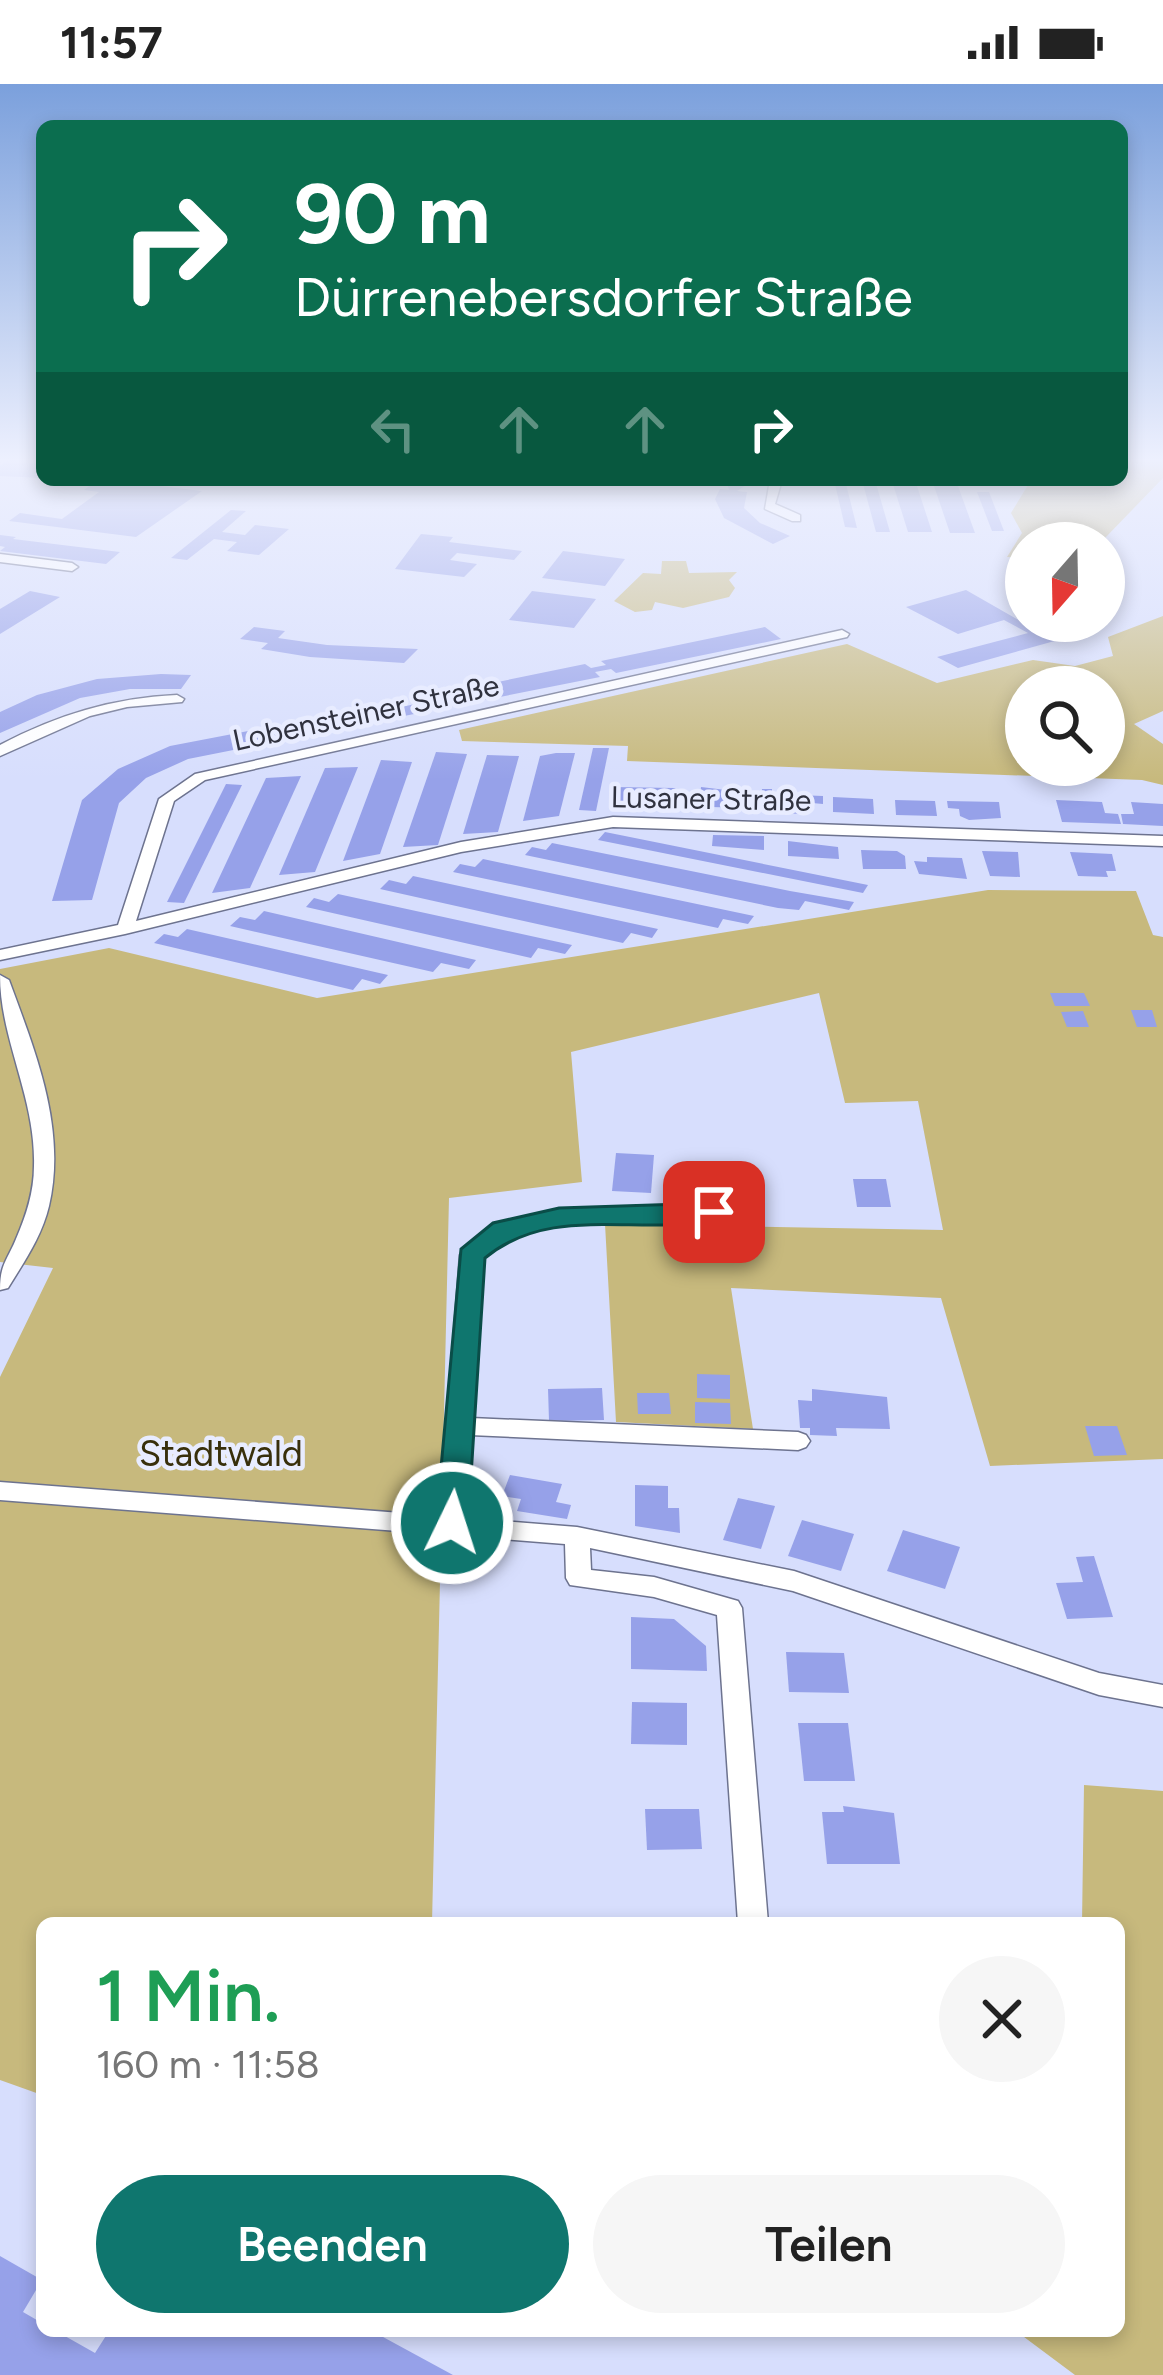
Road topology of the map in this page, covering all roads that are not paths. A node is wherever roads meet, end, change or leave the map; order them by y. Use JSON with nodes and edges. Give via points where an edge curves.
{"nodes":[{"id":1,"x":842,"y":634,"type":"dead end"},
{"id":2,"x":176,"y":699,"type":"dead end"},
{"id":3,"x":0,"y":751,"type":"edge"},
{"id":4,"x":1163,"y":841,"type":"edge"},
{"id":5,"x":125,"y":929,"type":"junction"},
{"id":6,"x":0,"y":956,"type":"edge"},
{"id":7,"x":0,"y":980,"type":"edge"},
{"id":8,"x":714,"y":1212,"type":"dead end"},
{"id":9,"x":0,"y":1283,"type":"edge"},
{"id":10,"x":459,"y":1426,"type":"junction"},
{"id":11,"x":798,"y":1441,"type":"dead end"},
{"id":12,"x":0,"y":1491,"type":"edge"},
{"id":13,"x":452,"y":1523,"type":"junction"},
{"id":14,"x":577,"y":1536,"type":"junction"},
{"id":15,"x":1163,"y":1696,"type":"edge"},
{"id":16,"x":753,"y":1917,"type":"edge"}],
"edges":[{"from":1,"to":5,"type":"street","name":"Lobensteiner Straße","via":[[200,777],[166,799]]},
{"from":2,"to":3,"type":"street","via":[[68,714]]},
{"from":4,"to":5,"type":"street","name":"Lusaner Straße","via":[[613,822],[461,847]]},
{"from":5,"to":6,"type":"street"},
{"from":7,"to":9,"type":"street","via":[[46,1132],[37,1216]]},
{"from":8,"to":10,"type":"street","via":[[559,1217],[502,1229],[471,1255]]},
{"from":10,"to":11,"type":"street"},
{"from":10,"to":13,"type":"street"},
{"from":12,"to":13,"type":"street"},
{"from":13,"to":14,"type":"street"},
{"from":14,"to":15,"type":"street","via":[[794,1581],[1099,1684]]},
{"from":14,"to":16,"type":"street","via":[[579,1578],[729,1608]]}]}
